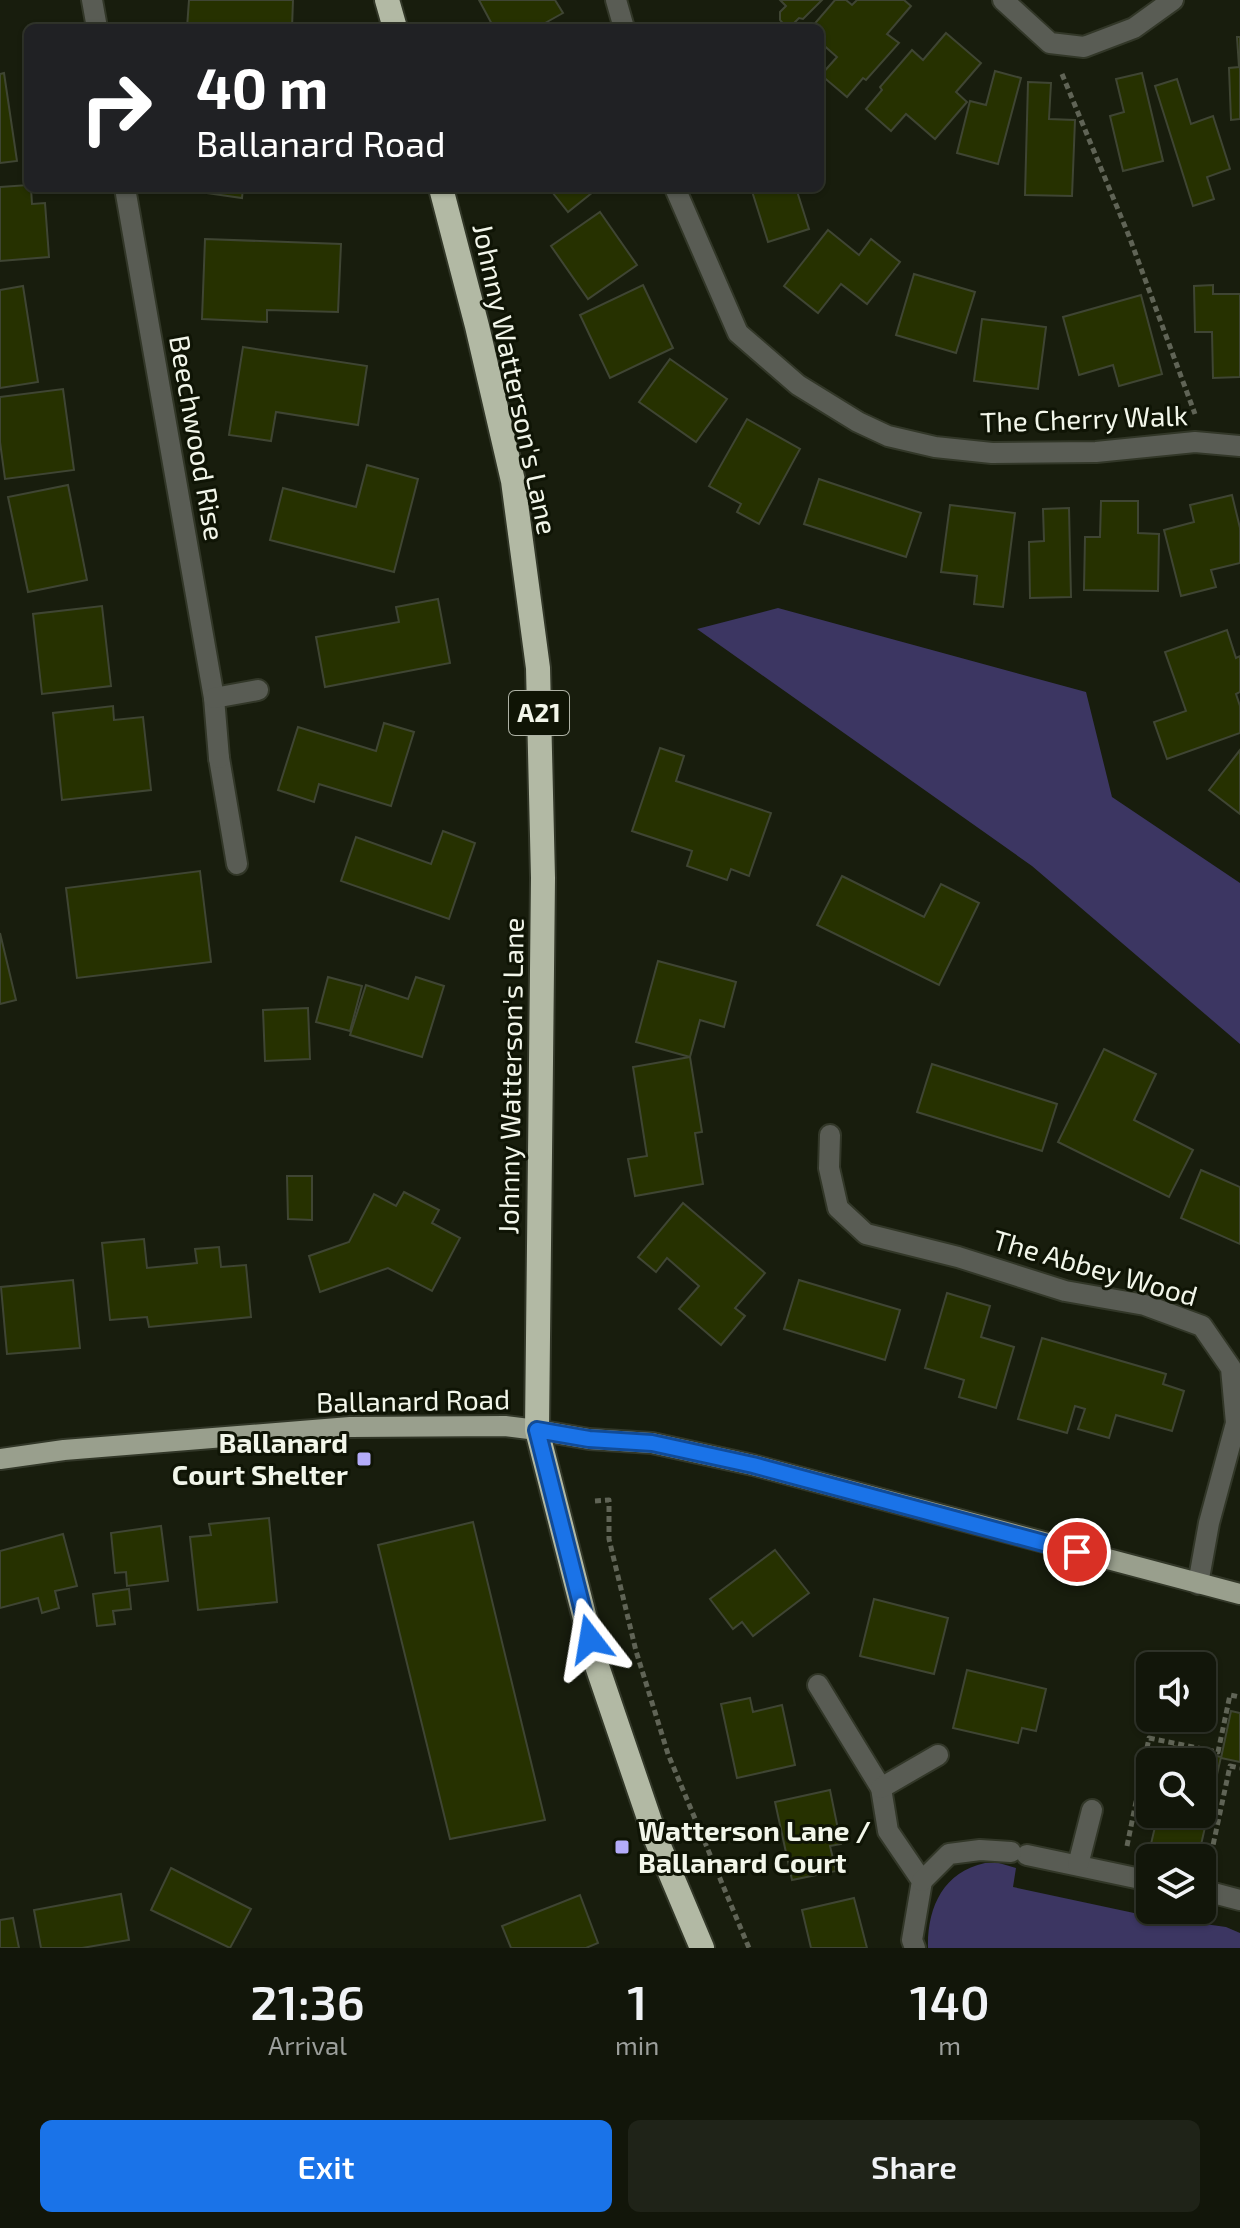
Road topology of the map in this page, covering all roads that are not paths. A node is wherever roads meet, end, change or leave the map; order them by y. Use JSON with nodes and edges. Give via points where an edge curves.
{"nodes":[{"id":1,"x":92,"y":0,"type":"edge"},
{"id":2,"x":387,"y":0,"type":"edge"},
{"id":3,"x":616,"y":0,"type":"edge"},
{"id":4,"x":1003,"y":0,"type":"edge"},
{"id":5,"x":1173,"y":0,"type":"edge"},
{"id":6,"x":96,"y":24,"type":"edge"},
{"id":7,"x":394,"y":24,"type":"edge"},
{"id":8,"x":623,"y":24,"type":"edge"},
{"id":9,"x":126,"y":192,"type":"edge"},
{"id":10,"x":442,"y":192,"type":"edge"},
{"id":11,"x":677,"y":192,"type":"edge"},
{"id":12,"x":1240,"y":446,"type":"edge"},
{"id":13,"x":258,"y":690,"type":"dead end"},
{"id":14,"x":214,"y":698,"type":"junction"},
{"id":15,"x":237,"y":864,"type":"dead end"},
{"id":16,"x":830,"y":1135,"type":"dead end"},
{"id":17,"x":537,"y":1430,"type":"junction"},
{"id":18,"x":0,"y":1459,"type":"edge"},
{"id":19,"x":1198,"y":1584,"type":"junction"},
{"id":20,"x":1240,"y":1594,"type":"edge"},
{"id":21,"x":818,"y":1685,"type":"dead end"},
{"id":22,"x":938,"y":1755,"type":"dead end"},
{"id":23,"x":881,"y":1788,"type":"junction"},
{"id":24,"x":1092,"y":1810,"type":"dead end"},
{"id":25,"x":1078,"y":1865,"type":"junction"},
{"id":26,"x":1136,"y":1878,"type":"edge"},
{"id":27,"x":922,"y":1881,"type":"junction"},
{"id":28,"x":1216,"y":1894,"type":"edge"},
{"id":29,"x":1240,"y":1900,"type":"edge"},
{"id":30,"x":702,"y":1948,"type":"edge"},
{"id":31,"x":915,"y":1948,"type":"edge"}],
"edges":[{"from":1,"to":6,"type":"street"},
{"from":2,"to":7,"type":"highway"},
{"from":3,"to":8,"type":"street"},
{"from":4,"to":5,"type":"street","via":[[1050,43],[1084,47],[1134,28]]},
{"from":9,"to":14,"type":"street","name":"Beechwood Rise"},
{"from":10,"to":17,"type":"highway","name":"Johnny Watterson's Lane","number":"A21","via":[[513,481],[538,668],[543,878]]},
{"from":11,"to":12,"type":"street","name":"The Cherry Walk","via":[[738,333],[798,385],[888,436],[992,453],[1096,452],[1195,442]]},
{"from":13,"to":14,"type":"street"},
{"from":14,"to":15,"type":"street","name":"Beechwood Rise"},
{"from":16,"to":19,"type":"street","name":"The Abbey Wood","via":[[829,1168],[838,1208],[866,1234],[1065,1291],[1145,1305],[1202,1326],[1231,1368],[1236,1423]]},
{"from":17,"to":18,"type":"main road","name":"Ballanard Road","via":[[350,1427]]},
{"from":17,"to":19,"type":"main road","name":"Ballanard Road","via":[[652,1443],[753,1465]]},
{"from":17,"to":30,"type":"highway","name":"Johnny Watterson's Lane","number":"A21","via":[[597,1666],[656,1839]]},
{"from":19,"to":20,"type":"main road","name":"Ballanard Road"},
{"from":21,"to":23,"type":"street"},
{"from":22,"to":23,"type":"street"},
{"from":23,"to":27,"type":"street","via":[[888,1831]]},
{"from":24,"to":25,"type":"street"},
{"from":25,"to":26,"type":"street"},
{"from":25,"to":27,"type":"street","via":[[980,1850],[949,1854]]},
{"from":27,"to":31,"type":"street"},
{"from":28,"to":29,"type":"street"}]}
